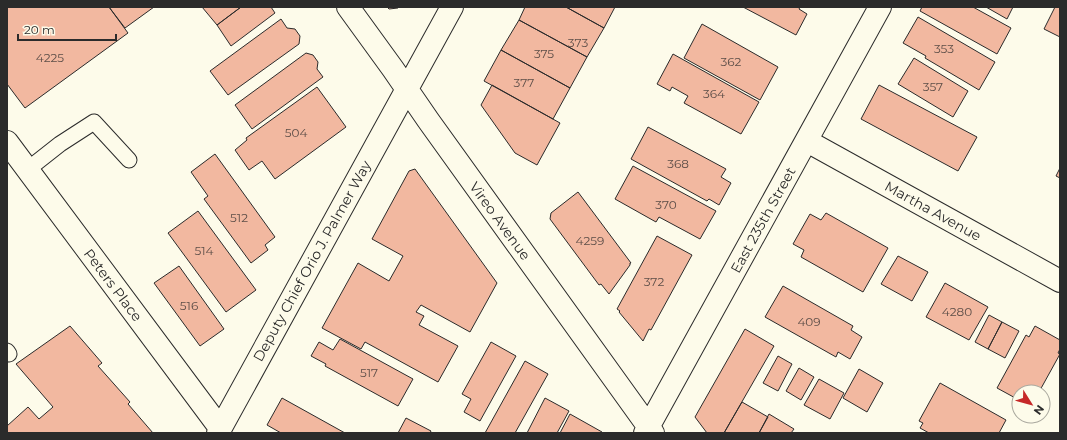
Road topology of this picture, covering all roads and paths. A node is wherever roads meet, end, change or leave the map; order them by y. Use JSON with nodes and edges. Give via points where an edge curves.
{"nodes":[{"id":1,"x":348,"y":7,"type":"edge"},
{"id":2,"x":452,"y":7,"type":"edge"},
{"id":3,"x":880,"y":7,"type":"edge"},
{"id":4,"x":406,"y":89,"type":"junction"},
{"id":5,"x":807,"y":140,"type":"junction"},
{"id":6,"x":7,"y":142,"type":"edge"},
{"id":7,"x":129,"y":160,"type":"dead end"},
{"id":8,"x":27,"y":170,"type":"junction"},
{"id":9,"x":1060,"y":281,"type":"edge"},
{"id":10,"x":219,"y":430,"type":"edge"},
{"id":11,"x":649,"y":431,"type":"edge"}],
"edges":[{"from":1,"to":4,"type":"street","name":"Vireo Avenue"},
{"from":2,"to":4,"type":"street","name":"Deputy Chief Orio J. Palmer Way"},
{"from":3,"to":5,"type":"street","name":"East 235th Street"},
{"from":4,"to":10,"type":"street","name":"Deputy Chief Orio J. Palmer Way"},
{"from":4,"to":11,"type":"street","name":"Vireo Avenue"},
{"from":5,"to":9,"type":"street","name":"Martha Avenue"},
{"from":5,"to":11,"type":"street","name":"East 235th Street"},
{"from":6,"to":8,"type":"street","name":"Peters Place"},
{"from":7,"to":8,"type":"lane","via":[[94,122]]},
{"from":8,"to":10,"type":"street","name":"Peters Place"}]}
